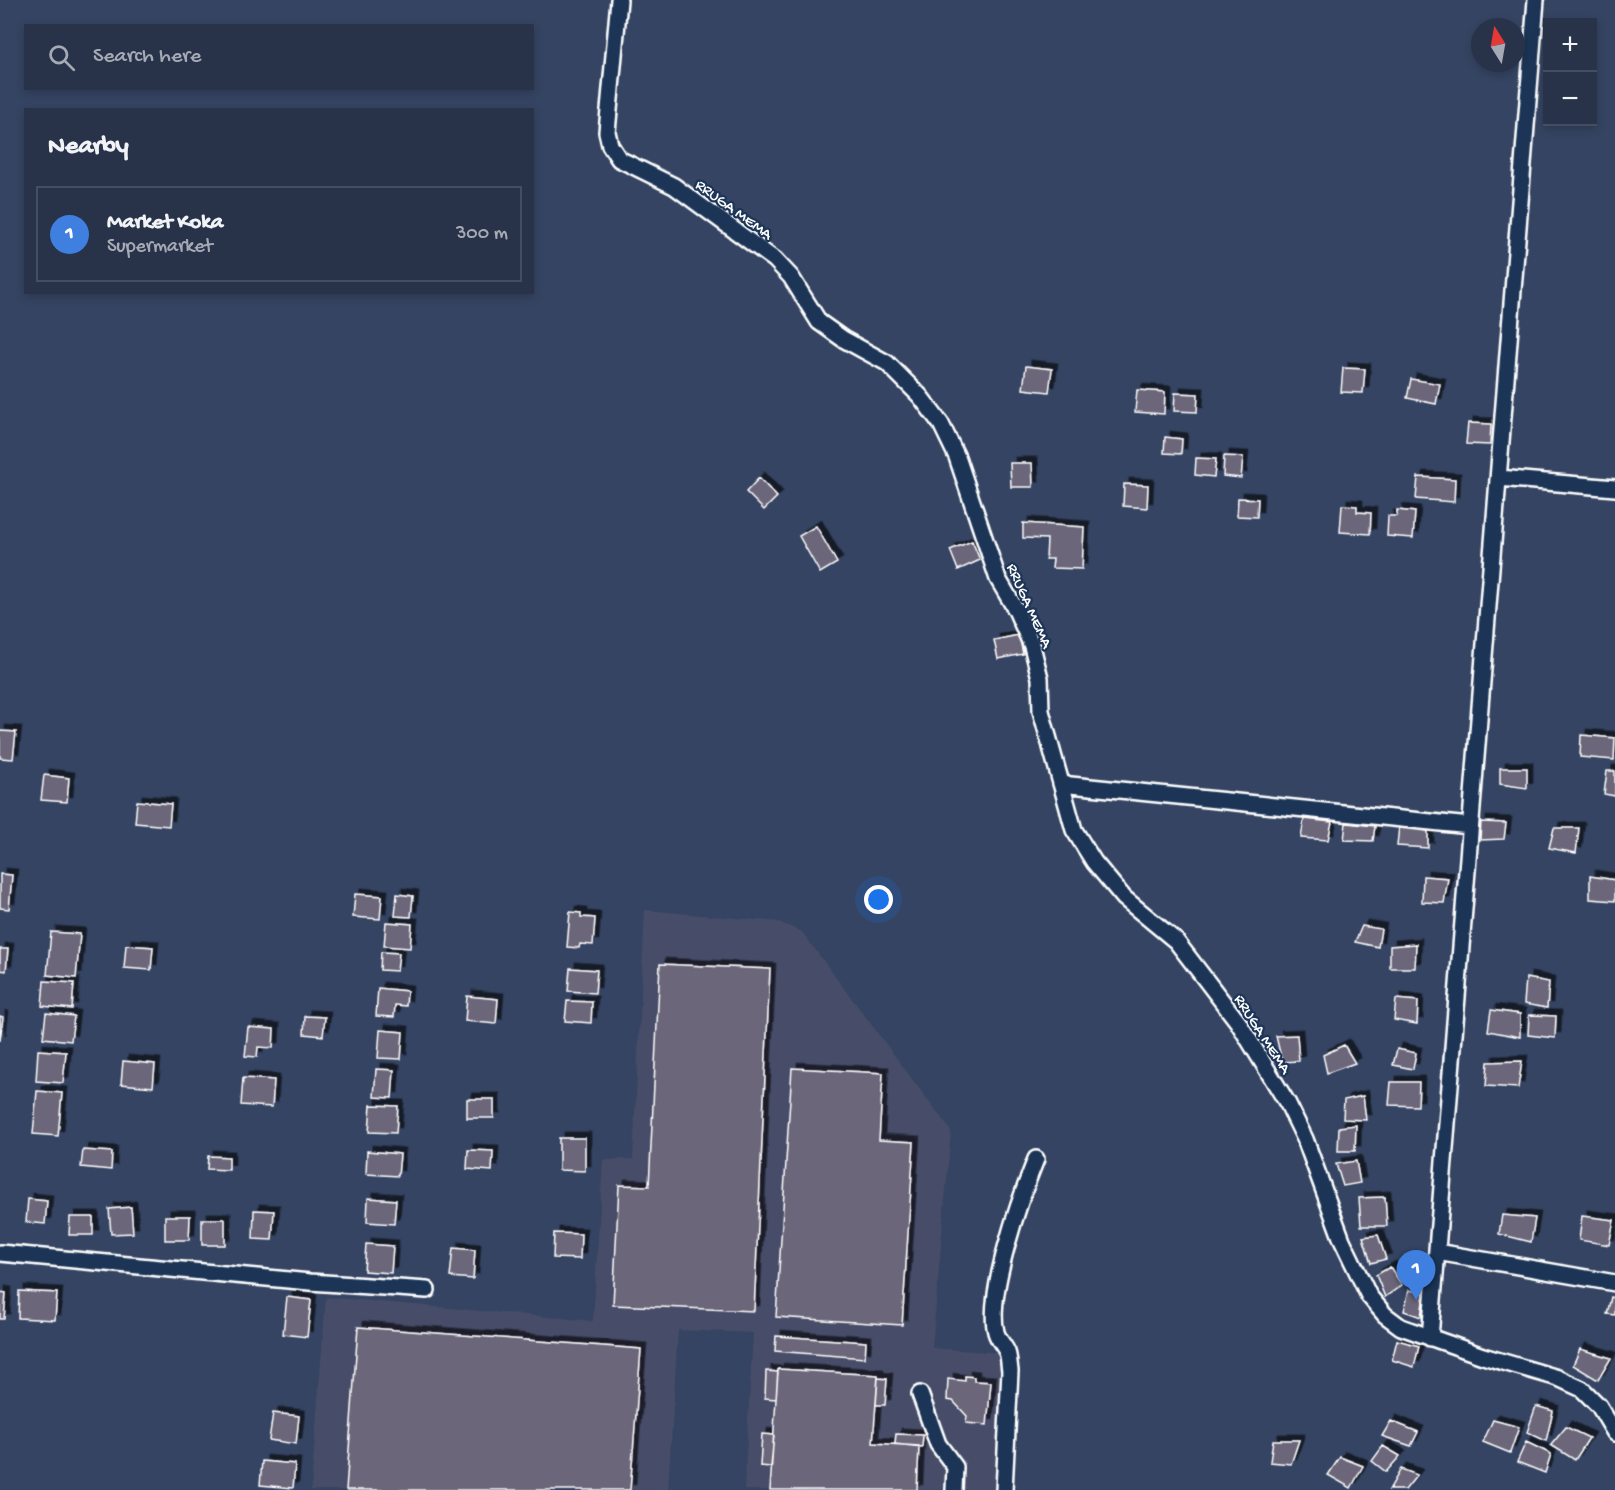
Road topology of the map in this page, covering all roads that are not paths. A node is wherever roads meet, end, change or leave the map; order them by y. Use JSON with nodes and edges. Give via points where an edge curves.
{"nodes":[{"id":1,"x":619,"y":0,"type":"edge"},
{"id":2,"x":1536,"y":0,"type":"edge"},
{"id":3,"x":1499,"y":478,"type":"junction"},
{"id":4,"x":1615,"y":488,"type":"edge"},
{"id":5,"x":1061,"y":784,"type":"junction"},
{"id":6,"x":1470,"y":826,"type":"junction"},
{"id":7,"x":1036,"y":1159,"type":"dead end"},
{"id":8,"x":1437,"y":1252,"type":"junction"},
{"id":9,"x":0,"y":1253,"type":"edge"},
{"id":10,"x":1615,"y":1283,"type":"edge"},
{"id":11,"x":427,"y":1290,"type":"dead end"},
{"id":12,"x":1430,"y":1338,"type":"junction"},
{"id":13,"x":920,"y":1394,"type":"dead end"},
{"id":14,"x":1615,"y":1433,"type":"edge"},
{"id":15,"x":954,"y":1490,"type":"edge"},
{"id":16,"x":1004,"y":1490,"type":"edge"}],
"edges":[{"from":1,"to":5,"type":"lane","name":"RRUGA MEMA","via":[[607,132],[610,145],[620,159],[674,186],[775,260],[791,277],[819,322],[887,363],[941,424],[957,457],[998,579],[1032,646],[1040,678],[1041,711]]},
{"from":2,"to":3,"type":"lane"},
{"from":3,"to":4,"type":"lane"},
{"from":3,"to":6,"type":"lane"},
{"from":5,"to":6,"type":"lane"},
{"from":5,"to":12,"type":"lane","name":"RRUGA MEMA","via":[[1074,830],[1094,862],[1124,897],[1176,941],[1244,1031],[1288,1104],[1342,1240],[1369,1296],[1401,1327]]},
{"from":6,"to":8,"type":"lane"},
{"from":7,"to":16,"type":"lane","via":[[1010,1235],[994,1316],[995,1332],[1007,1353],[1010,1371]]},
{"from":8,"to":10,"type":"lane"},
{"from":8,"to":12,"type":"lane"},
{"from":9,"to":11,"type":"lane"},
{"from":12,"to":14,"type":"lane","name":"RRUGA MEMA","via":[[1571,1383],[1599,1406]]},
{"from":13,"to":15,"type":"lane","via":[[938,1444],[956,1467]]}]}
